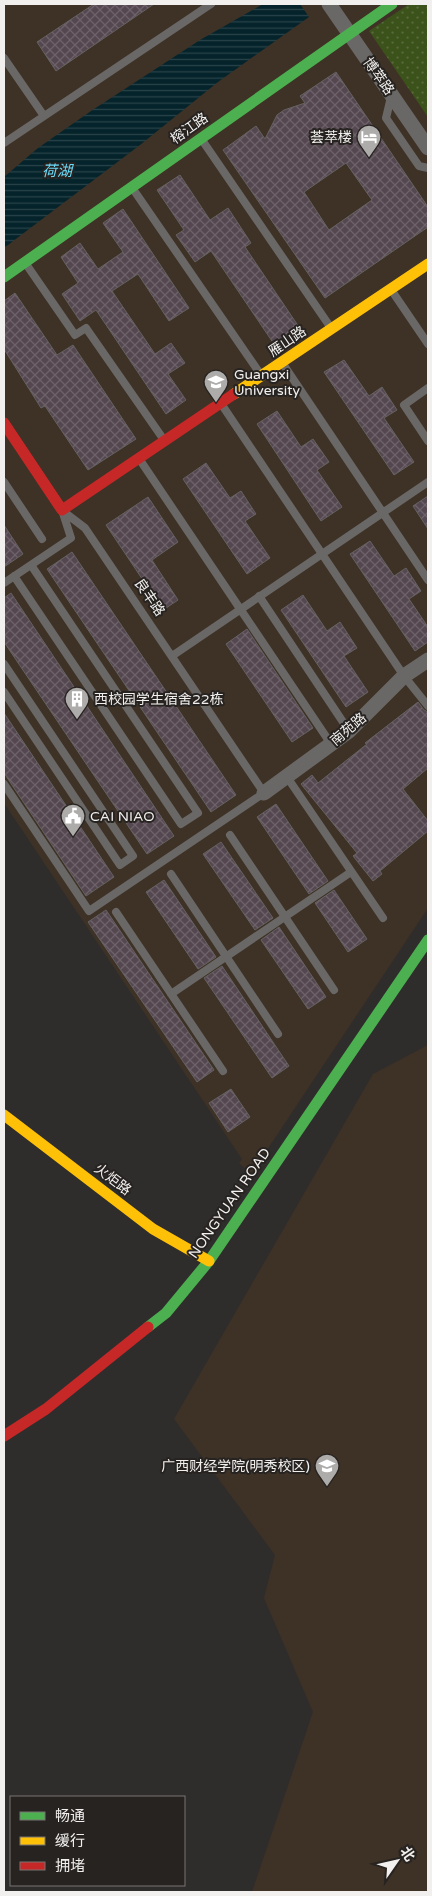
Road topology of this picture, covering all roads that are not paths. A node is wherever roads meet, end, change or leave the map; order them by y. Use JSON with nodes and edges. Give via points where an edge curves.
{"nodes":[{"id":1,"x":211,"y":4,"type":"edge"},
{"id":2,"x":329,"y":4,"type":"edge"},
{"id":3,"x":392,"y":4,"type":"edge"},
{"id":4,"x":349,"y":34,"type":"junction"},
{"id":5,"x":4,"y":58,"type":"edge"},
{"id":6,"x":392,"y":96,"type":"junction"},
{"id":7,"x":44,"y":116,"type":"junction"},
{"id":8,"x":200,"y":138,"type":"junction"},
{"id":9,"x":4,"y":143,"type":"edge"},
{"id":10,"x":428,"y":148,"type":"edge"},
{"id":11,"x":428,"y":168,"type":"edge"},
{"id":12,"x":132,"y":187,"type":"junction"},
{"id":13,"x":25,"y":262,"type":"junction"},
{"id":14,"x":428,"y":264,"type":"edge"},
{"id":15,"x":4,"y":277,"type":"edge"},
{"id":16,"x":391,"y":289,"type":"junction"},
{"id":17,"x":332,"y":329,"type":"junction"},
{"id":18,"x":428,"y":344,"type":"edge"},
{"id":19,"x":282,"y":362,"type":"junction"},
{"id":20,"x":262,"y":376,"type":"junction"},
{"id":21,"x":428,"y":388,"type":"edge"},
{"id":22,"x":221,"y":404,"type":"junction"},
{"id":23,"x":4,"y":423,"type":"edge"},
{"id":24,"x":8,"y":438,"type":"edge"},
{"id":25,"x":165,"y":441,"type":"junction"},
{"id":26,"x":428,"y":441,"type":"edge"},
{"id":27,"x":139,"y":459,"type":"junction"},
{"id":28,"x":4,"y":482,"type":"edge"},
{"id":29,"x":428,"y":482,"type":"edge"},
{"id":30,"x":62,"y":510,"type":"junction"},
{"id":31,"x":383,"y":513,"type":"junction"},
{"id":32,"x":42,"y":538,"type":"dead end"},
{"id":33,"x":322,"y":554,"type":"junction"},
{"id":34,"x":31,"y":565,"type":"junction"},
{"id":35,"x":14,"y":576,"type":"junction"},
{"id":36,"x":428,"y":580,"type":"edge"},
{"id":37,"x":4,"y":583,"type":"edge"},
{"id":38,"x":259,"y":596,"type":"junction"},
{"id":39,"x":240,"y":609,"type":"junction"},
{"id":40,"x":172,"y":656,"type":"junction"},
{"id":41,"x":428,"y":660,"type":"edge"},
{"id":42,"x":4,"y":664,"type":"edge"},
{"id":43,"x":404,"y":676,"type":"junction"},
{"id":44,"x":4,"y":692,"type":"edge"},
{"id":45,"x":428,"y":706,"type":"edge"},
{"id":46,"x":349,"y":731,"type":"junction"},
{"id":47,"x":331,"y":744,"type":"junction"},
{"id":48,"x":287,"y":776,"type":"junction"},
{"id":49,"x":4,"y":784,"type":"edge"},
{"id":50,"x":264,"y":793,"type":"junction"},
{"id":51,"x":230,"y":835,"type":"dead end"},
{"id":52,"x":351,"y":872,"type":"junction"},
{"id":53,"x":171,"y":874,"type":"dead end"},
{"id":54,"x":116,"y":912,"type":"dead end"},
{"id":55,"x":285,"y":916,"type":"junction"},
{"id":56,"x":383,"y":918,"type":"dead end"},
{"id":57,"x":428,"y":940,"type":"edge"},
{"id":58,"x":226,"y":956,"type":"junction"},
{"id":59,"x":334,"y":990,"type":"dead end"},
{"id":60,"x":171,"y":994,"type":"junction"},
{"id":61,"x":278,"y":1034,"type":"dead end"},
{"id":62,"x":223,"y":1071,"type":"dead end"},
{"id":63,"x":4,"y":1115,"type":"edge"},
{"id":64,"x":209,"y":1261,"type":"junction"},
{"id":65,"x":4,"y":1436,"type":"edge"}],
"edges":[{"from":1,"to":7,"type":"lane"},
{"from":2,"to":4,"type":"street","name":"博萃路"},
{"from":3,"to":4,"type":"street","name":"榕江路"},
{"from":4,"to":6,"type":"street","name":"博萃路"},
{"from":4,"to":8,"type":"street","name":"榕江路"},
{"from":5,"to":7,"type":"lane"},
{"from":6,"to":10,"type":"street","name":"博萃路"},
{"from":6,"to":11,"type":"lane","via":[[386,118],[419,166]]},
{"from":7,"to":9,"type":"lane"},
{"from":8,"to":12,"type":"street","name":"榕江路"},
{"from":8,"to":17,"type":"lane"},
{"from":12,"to":13,"type":"street","name":"榕江路"},
{"from":12,"to":20,"type":"lane"},
{"from":13,"to":15,"type":"street","name":"榕江路"},
{"from":13,"to":25,"type":"lane","via":[[76,335],[86,328]]},
{"from":14,"to":16,"type":"street","name":"雁山路"},
{"from":16,"to":17,"type":"street","name":"雁山路"},
{"from":16,"to":18,"type":"lane"},
{"from":17,"to":19,"type":"street","name":"雁山路"},
{"from":19,"to":20,"type":"street","name":"雁山路"},
{"from":19,"to":31,"type":"lane"},
{"from":20,"to":22,"type":"street","name":"雁山路"},
{"from":21,"to":26,"type":"lane","via":[[404,405]]},
{"from":22,"to":25,"type":"street","name":"雁山路"},
{"from":22,"to":33,"type":"lane"},
{"from":23,"to":24,"type":"street","name":"良丰路"},
{"from":24,"to":30,"type":"street","name":"良丰路"},
{"from":25,"to":27,"type":"street","name":"雁山路"},
{"from":27,"to":30,"type":"street","name":"雁山路"},
{"from":27,"to":39,"type":"lane"},
{"from":28,"to":32,"type":"lane"},
{"from":29,"to":31,"type":"lane"},
{"from":30,"to":34,"type":"lane","via":[[71,538]]},
{"from":30,"to":40,"type":"lane","name":"良丰路","via":[[85,528]]},
{"from":31,"to":33,"type":"lane"},
{"from":31,"to":36,"type":"lane"},
{"from":33,"to":38,"type":"lane"},
{"from":33,"to":43,"type":"lane"},
{"from":34,"to":35,"type":"lane"},
{"from":34,"to":35,"type":"lane","via":[[198,813],[181,824]]},
{"from":35,"to":37,"type":"lane"},
{"from":38,"to":39,"type":"lane"},
{"from":38,"to":46,"type":"lane"},
{"from":39,"to":40,"type":"lane"},
{"from":39,"to":47,"type":"lane"},
{"from":40,"to":50,"type":"lane","name":"良丰路"},
{"from":41,"to":43,"type":"street","name":"南苑路"},
{"from":42,"to":44,"type":"lane","via":[[133,856],[120,865]]},
{"from":43,"to":45,"type":"lane"},
{"from":43,"to":46,"type":"street","name":"南苑路"},
{"from":46,"to":47,"type":"street","name":"南苑路"},
{"from":47,"to":48,"type":"street","name":"南苑路"},
{"from":48,"to":50,"type":"street","name":"南苑路"},
{"from":48,"to":52,"type":"lane"},
{"from":49,"to":50,"type":"lane","via":[[89,911]]},
{"from":51,"to":55,"type":"lane"},
{"from":52,"to":55,"type":"lane"},
{"from":52,"to":56,"type":"lane"},
{"from":53,"to":58,"type":"lane"},
{"from":54,"to":60,"type":"lane"},
{"from":55,"to":58,"type":"lane"},
{"from":55,"to":59,"type":"lane"},
{"from":57,"to":64,"type":"street","name":"NONGYUAN ROAD"},
{"from":58,"to":60,"type":"lane"},
{"from":58,"to":61,"type":"lane"},
{"from":60,"to":62,"type":"lane"},
{"from":63,"to":64,"type":"street","name":"火炬路","via":[[153,1229]]},
{"from":64,"to":65,"type":"street","name":"NONGYUAN ROAD","via":[[166,1313],[46,1409]]}]}
